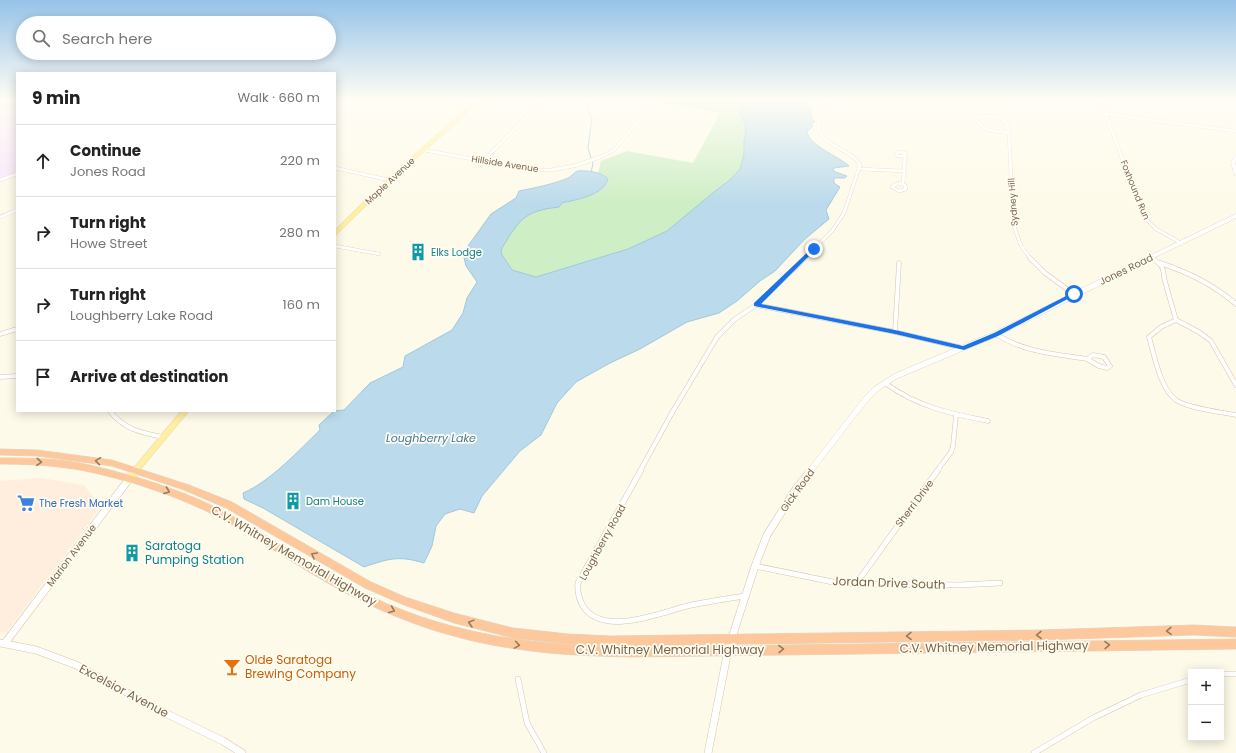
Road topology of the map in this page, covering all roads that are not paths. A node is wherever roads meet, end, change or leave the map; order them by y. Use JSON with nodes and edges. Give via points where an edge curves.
{"nodes":[{"id":1,"x":441,"y":134,"type":"edge"},
{"id":2,"x":509,"y":134,"type":"edge"},
{"id":3,"x":628,"y":134,"type":"edge"},
{"id":4,"x":822,"y":134,"type":"edge"},
{"id":5,"x":1009,"y":134,"type":"edge"},
{"id":6,"x":1113,"y":134,"type":"edge"},
{"id":7,"x":424,"y":150,"type":"junction"},
{"id":8,"x":905,"y":157,"type":"dead end"},
{"id":9,"x":1235,"y":160,"type":"edge"},
{"id":10,"x":483,"y":161,"type":"junction"},
{"id":11,"x":336,"y":168,"type":"edge"},
{"id":12,"x":860,"y":169,"type":"junction"},
{"id":13,"x":905,"y":171,"type":"junction"},
{"id":14,"x":1236,"y":173,"type":"edge"},
{"id":15,"x":16,"y":174,"type":"edge"},
{"id":16,"x":0,"y":180,"type":"edge"},
{"id":17,"x":389,"y":180,"type":"junction"},
{"id":18,"x":903,"y":184,"type":"dead end"},
{"id":19,"x":16,"y":210,"type":"edge"},
{"id":20,"x":1236,"y":216,"type":"edge"},
{"id":21,"x":0,"y":217,"type":"edge"},
{"id":22,"x":336,"y":232,"type":"edge"},
{"id":23,"x":1181,"y":243,"type":"junction"},
{"id":24,"x":336,"y":246,"type":"edge"},
{"id":25,"x":380,"y":254,"type":"dead end"},
{"id":26,"x":1150,"y":257,"type":"junction"},
{"id":27,"x":899,"y":263,"type":"dead end"},
{"id":28,"x":1160,"y":263,"type":"junction"},
{"id":29,"x":1074,"y":294,"type":"junction"},
{"id":30,"x":1236,"y":304,"type":"edge"},
{"id":31,"x":756,"y":305,"type":"junction"},
{"id":32,"x":1176,"y":320,"type":"junction"},
{"id":33,"x":16,"y":329,"type":"edge"},
{"id":34,"x":895,"y":332,"type":"junction"},
{"id":35,"x":0,"y":334,"type":"edge"},
{"id":36,"x":996,"y":334,"type":"junction"},
{"id":37,"x":964,"y":348,"type":"junction"},
{"id":38,"x":1088,"y":359,"type":"junction"},
{"id":39,"x":907,"y":372,"type":"joint"},
{"id":40,"x":16,"y":376,"type":"edge"},
{"id":41,"x":0,"y":377,"type":"edge"},
{"id":42,"x":885,"y":383,"type":"junction"},
{"id":43,"x":1236,"y":386,"type":"edge"},
{"id":44,"x":111,"y":412,"type":"edge"},
{"id":45,"x":184,"y":412,"type":"edge"},
{"id":46,"x":956,"y":415,"type":"junction"},
{"id":47,"x":1236,"y":415,"type":"edge"},
{"id":48,"x":988,"y":420,"type":"dead end"},
{"id":49,"x":164,"y":437,"type":"junction"},
{"id":50,"x":0,"y":452,"type":"edge"},
{"id":51,"x":0,"y":461,"type":"edge"},
{"id":52,"x":136,"y":470,"type":"junction"},
{"id":53,"x":129,"y":479,"type":"junction"},
{"id":54,"x":755,"y":566,"type":"junction"},
{"id":55,"x":1000,"y":583,"type":"dead end"},
{"id":56,"x":856,"y":584,"type":"junction"},
{"id":57,"x":745,"y":596,"type":"junction"},
{"id":58,"x":1236,"y":627,"type":"edge"},
{"id":59,"x":1194,"y":630,"type":"junction"},
{"id":60,"x":1236,"y":632,"type":"edge"},
{"id":61,"x":733,"y":638,"type":"junction"},
{"id":62,"x":2,"y":643,"type":"edge"},
{"id":63,"x":1236,"y":644,"type":"edge"},
{"id":64,"x":728,"y":650,"type":"junction"},
{"id":65,"x":1224,"y":674,"type":"edge"},
{"id":66,"x":1236,"y":674,"type":"edge"},
{"id":67,"x":518,"y":679,"type":"dead end"},
{"id":68,"x":1188,"y":681,"type":"edge"},
{"id":69,"x":242,"y":753,"type":"edge"},
{"id":70,"x":544,"y":753,"type":"edge"},
{"id":71,"x":708,"y":753,"type":"edge"},
{"id":72,"x":1034,"y":753,"type":"edge"}],
"edges":[{"from":1,"to":7,"type":"main road","name":"Maple Avenue"},
{"from":2,"to":10,"type":"street"},
{"from":3,"to":10,"type":"street","name":"Hillside Avenue","via":[[611,152],[561,169],[538,170]]},
{"from":4,"to":12,"type":"street","via":[[826,141],[858,159]]},
{"from":5,"to":29,"type":"street","name":"Sydney Hill","via":[[1013,223],[1018,240],[1038,267]]},
{"from":6,"to":23,"type":"street","name":"Foxhound Run","via":[[1144,217]]},
{"from":7,"to":10,"type":"street","name":"Hillside Avenue"},
{"from":7,"to":17,"type":"main road","name":"Maple Avenue"},
{"from":8,"to":13,"type":"street"},
{"from":9,"to":14,"type":"street","via":[[1233,166]]},
{"from":11,"to":17,"type":"street"},
{"from":12,"to":13,"type":"street"},
{"from":12,"to":31,"type":"street","name":"Loughberry Road","via":[[837,224]]},
{"from":13,"to":18,"type":"street"},
{"from":15,"to":16,"type":"street"},
{"from":17,"to":22,"type":"main road","name":"Maple Avenue"},
{"from":19,"to":21,"type":"street"},
{"from":20,"to":23,"type":"street","name":"Jones Road"},
{"from":23,"to":26,"type":"street","name":"Jones Road"},
{"from":24,"to":25,"type":"street"},
{"from":26,"to":28,"type":"street"},
{"from":26,"to":29,"type":"street","name":"Jones Road"},
{"from":27,"to":34,"type":"street"},
{"from":28,"to":30,"type":"street","via":[[1182,271]]},
{"from":28,"to":32,"type":"street"},
{"from":29,"to":36,"type":"street","name":"Jones Road"},
{"from":31,"to":34,"type":"street"},
{"from":31,"to":57,"type":"street","name":"Loughberry Road","via":[[722,331],[709,349],[595,550],[577,590],[586,611],[601,620],[613,622],[631,621],[689,606]]},
{"from":32,"to":43,"type":"street","via":[[1211,341]]},
{"from":32,"to":47,"type":"street","via":[[1149,337],[1166,390],[1182,403]]},
{"from":33,"to":35,"type":"street"},
{"from":34,"to":37,"type":"street"},
{"from":36,"to":37,"type":"street","name":"Jones Road"},
{"from":36,"to":38,"type":"street","via":[[1019,346]]},
{"from":37,"to":39,"type":"street","name":"Jones Road"},
{"from":38,"to":38,"type":"street","via":[[1098,355],[1108,360],[1110,366],[1102,368]]},
{"from":39,"to":42,"type":"street","name":"Gick Road"},
{"from":40,"to":41,"type":"street"},
{"from":42,"to":46,"type":"street","via":[[904,397]]},
{"from":42,"to":54,"type":"street","name":"Gick Road","via":[[866,399],[796,490],[770,529]]},
{"from":44,"to":49,"type":"street","via":[[122,425]]},
{"from":45,"to":49,"type":"main road","name":"Marion Avenue"},
{"from":46,"to":48,"type":"street"},
{"from":46,"to":56,"type":"street","name":"Sherri Drive","via":[[951,452]]},
{"from":49,"to":52,"type":"main road","name":"Marion Avenue"},
{"from":52,"to":50,"type":"highway","name":"C.V. Whitney Memorial Highway","one_way":true,"via":[[112,463],[76,458]]},
{"from":51,"to":53,"type":"highway","name":"C.V. Whitney Memorial Highway","one_way":true,"via":[[60,464]]},
{"from":52,"to":53,"type":"main road","name":"Marion Avenue"},
{"from":61,"to":52,"type":"highway","name":"C.V. Whitney Memorial Highway","one_way":true,"via":[[611,641],[568,639],[513,633],[454,618],[404,601],[368,585],[220,500]]},
{"from":53,"to":62,"type":"street","name":"Marion Avenue"},
{"from":53,"to":64,"type":"highway","name":"C.V. Whitney Memorial Highway","one_way":true,"via":[[205,506],[352,592],[394,611],[450,631],[507,643],[567,650]]},
{"from":54,"to":56,"type":"street","name":"Jordan Drive South","via":[[833,582]]},
{"from":54,"to":57,"type":"street","name":"Gick Road"},
{"from":55,"to":56,"type":"street","name":"Jordan Drive South"},
{"from":57,"to":61,"type":"street","name":"Gick Road"},
{"from":58,"to":59,"type":"highway"},
{"from":59,"to":60,"type":"highway","name":"C.V. Whitney Memorial Highway"},
{"from":59,"to":61,"type":"highway","name":"C.V. Whitney Memorial Highway","one_way":true,"via":[[1040,635]]},
{"from":61,"to":64,"type":"street","name":"Gick Road"},
{"from":62,"to":69,"type":"street","name":"Excelsior Avenue","via":[[36,650],[76,665]]},
{"from":64,"to":63,"type":"highway","name":"C.V. Whitney Memorial Highway","one_way":true},
{"from":64,"to":71,"type":"street","name":"Gick Road"},
{"from":65,"to":66,"type":"street"},
{"from":67,"to":70,"type":"street","via":[[527,723]]},
{"from":68,"to":72,"type":"street","via":[[1141,695],[1093,718]]}]}
